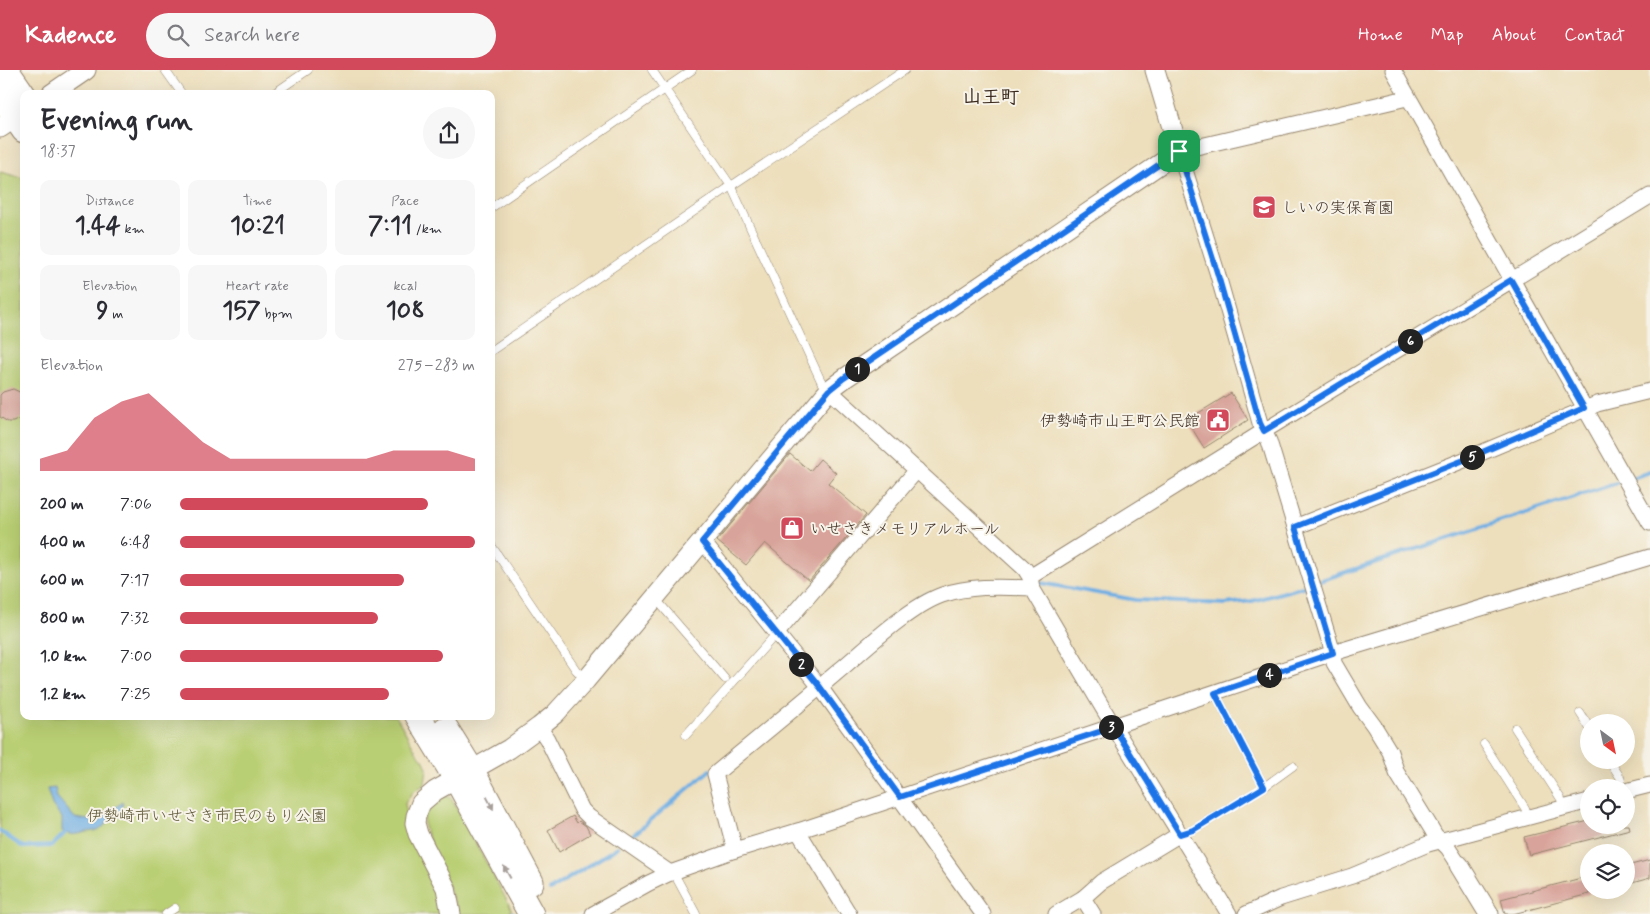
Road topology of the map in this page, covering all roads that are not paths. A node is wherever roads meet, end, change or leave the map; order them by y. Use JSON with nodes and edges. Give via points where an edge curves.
{"nodes":[{"id":1,"x":6,"y":70,"type":"edge"},
{"id":2,"x":86,"y":70,"type":"edge"},
{"id":3,"x":166,"y":70,"type":"edge"},
{"id":4,"x":308,"y":70,"type":"edge"},
{"id":5,"x":652,"y":70,"type":"edge"},
{"id":6,"x":692,"y":70,"type":"edge"},
{"id":7,"x":905,"y":70,"type":"edge"},
{"id":8,"x":1155,"y":70,"type":"edge"},
{"id":9,"x":1393,"y":70,"type":"edge"},
{"id":10,"x":664,"y":88,"type":"junction"},
{"id":11,"x":57,"y":90,"type":"edge"},
{"id":12,"x":179,"y":90,"type":"edge"},
{"id":13,"x":280,"y":90,"type":"edge"},
{"id":14,"x":0,"y":95,"type":"edge"},
{"id":15,"x":1407,"y":98,"type":"junction"},
{"id":16,"x":17,"y":117,"type":"edge"},
{"id":17,"x":1179,"y":151,"type":"junction"},
{"id":18,"x":731,"y":186,"type":"junction"},
{"id":19,"x":1650,"y":196,"type":"edge"},
{"id":20,"x":495,"y":205,"type":"edge"},
{"id":21,"x":1511,"y":280,"type":"junction"},
{"id":22,"x":495,"y":348,"type":"edge"},
{"id":23,"x":829,"y":390,"type":"junction"},
{"id":24,"x":1650,"y":391,"type":"edge"},
{"id":25,"x":1584,"y":408,"type":"junction"},
{"id":26,"x":1264,"y":431,"type":"junction"},
{"id":27,"x":917,"y":470,"type":"junction"},
{"id":28,"x":1650,"y":523,"type":"edge"},
{"id":29,"x":1295,"y":527,"type":"junction"},
{"id":30,"x":702,"y":542,"type":"junction"},
{"id":31,"x":495,"y":551,"type":"edge"},
{"id":32,"x":1650,"y":557,"type":"edge"},
{"id":33,"x":1031,"y":583,"type":"junction"},
{"id":34,"x":655,"y":598,"type":"junction"},
{"id":35,"x":776,"y":634,"type":"junction"},
{"id":36,"x":1333,"y":653,"type":"junction"},
{"id":37,"x":725,"y":679,"type":"dead end"},
{"id":38,"x":586,"y":680,"type":"junction"},
{"id":39,"x":820,"y":687,"type":"junction"},
{"id":40,"x":1215,"y":693,"type":"junction"},
{"id":41,"x":421,"y":720,"type":"edge"},
{"id":42,"x":440,"y":720,"type":"edge"},
{"id":43,"x":539,"y":727,"type":"junction"},
{"id":44,"x":1114,"y":727,"type":"junction"},
{"id":45,"x":1515,"y":728,"type":"dead end"},
{"id":46,"x":686,"y":735,"type":"dead end"},
{"id":47,"x":1484,"y":744,"type":"dead end"},
{"id":48,"x":1292,"y":766,"type":"dead end"},
{"id":49,"x":464,"y":775,"type":"junction"},
{"id":50,"x":1650,"y":785,"type":"edge"},
{"id":51,"x":1264,"y":787,"type":"junction"},
{"id":52,"x":1635,"y":789,"type":"edge"},
{"id":53,"x":900,"y":797,"type":"junction"},
{"id":54,"x":1580,"y":803,"type":"edge"},
{"id":55,"x":1563,"y":808,"type":"junction"},
{"id":56,"x":1528,"y":817,"type":"junction"},
{"id":57,"x":798,"y":831,"type":"junction"},
{"id":58,"x":1180,"y":834,"type":"junction"},
{"id":59,"x":1440,"y":841,"type":"junction"},
{"id":60,"x":735,"y":850,"type":"junction"},
{"id":61,"x":1460,"y":865,"type":"joint"},
{"id":62,"x":670,"y":874,"type":"junction"},
{"id":63,"x":1084,"y":898,"type":"junction"},
{"id":64,"x":175,"y":908,"type":"dead end"},
{"id":65,"x":166,"y":914,"type":"edge"},
{"id":66,"x":451,"y":914,"type":"edge"},
{"id":67,"x":530,"y":914,"type":"edge"},
{"id":68,"x":548,"y":914,"type":"edge"},
{"id":69,"x":593,"y":914,"type":"edge"},
{"id":70,"x":696,"y":914,"type":"edge"},
{"id":71,"x":849,"y":914,"type":"edge"},
{"id":72,"x":983,"y":914,"type":"edge"},
{"id":73,"x":1056,"y":914,"type":"edge"},
{"id":74,"x":1093,"y":914,"type":"edge"},
{"id":75,"x":1229,"y":914,"type":"edge"},
{"id":76,"x":1246,"y":914,"type":"edge"},
{"id":77,"x":1489,"y":914,"type":"edge"}],
"edges":[{"from":1,"to":16,"type":"highway"},
{"from":2,"to":11,"type":"street"},
{"from":3,"to":12,"type":"lane"},
{"from":4,"to":13,"type":"lane"},
{"from":5,"to":10,"type":"lane"},
{"from":6,"to":10,"type":"lane"},
{"from":7,"to":18,"type":"lane"},
{"from":8,"to":17,"type":"street"},
{"from":9,"to":15,"type":"street"},
{"from":10,"to":18,"type":"lane"},
{"from":10,"to":20,"type":"lane"},
{"from":14,"to":16,"type":"highway"},
{"from":15,"to":17,"type":"street"},
{"from":15,"to":21,"type":"street"},
{"from":17,"to":23,"type":"street"},
{"from":17,"to":26,"type":"street"},
{"from":18,"to":22,"type":"lane"},
{"from":18,"to":23,"type":"lane","via":[[821,380]]},
{"from":19,"to":21,"type":"street"},
{"from":21,"to":25,"type":"street"},
{"from":21,"to":26,"type":"street"},
{"from":23,"to":27,"type":"street"},
{"from":23,"to":30,"type":"street"},
{"from":24,"to":25,"type":"street"},
{"from":25,"to":28,"type":"street"},
{"from":25,"to":29,"type":"street"},
{"from":26,"to":29,"type":"street"},
{"from":26,"to":33,"type":"street"},
{"from":27,"to":33,"type":"street","via":[[1026,569]]},
{"from":27,"to":35,"type":"street"},
{"from":29,"to":36,"type":"street"},
{"from":30,"to":34,"type":"street"},
{"from":30,"to":35,"type":"street"},
{"from":31,"to":38,"type":"lane"},
{"from":32,"to":36,"type":"street"},
{"from":33,"to":39,"type":"street","via":[[970,590],[930,600],[889,628]]},
{"from":33,"to":44,"type":"street"},
{"from":34,"to":37,"type":"lane"},
{"from":34,"to":38,"type":"street"},
{"from":35,"to":39,"type":"street"},
{"from":35,"to":46,"type":"lane"},
{"from":36,"to":40,"type":"street"},
{"from":36,"to":59,"type":"street","via":[[1334,663],[1390,752],[1397,773]]},
{"from":38,"to":43,"type":"street"},
{"from":39,"to":53,"type":"street"},
{"from":39,"to":60,"type":"street","via":[[715,774]]},
{"from":40,"to":44,"type":"street"},
{"from":40,"to":51,"type":"lane"},
{"from":41,"to":49,"type":"highway"},
{"from":42,"to":49,"type":"highway"},
{"from":43,"to":49,"type":"street"},
{"from":43,"to":62,"type":"street","via":[[582,810]]},
{"from":44,"to":53,"type":"street"},
{"from":44,"to":58,"type":"street"},
{"from":45,"to":55,"type":"lane","via":[[1561,799]]},
{"from":47,"to":56,"type":"lane","via":[[1526,808]]},
{"from":48,"to":51,"type":"lane"},
{"from":49,"to":66,"type":"street","via":[[436,791],[416,811],[418,834],[446,888]]},
{"from":67,"to":49,"type":"highway","one_way":true},
{"from":49,"to":68,"type":"highway","one_way":true},
{"from":50,"to":52,"type":"street"},
{"from":51,"to":58,"type":"lane","via":[[1193,830]]},
{"from":53,"to":57,"type":"street"},
{"from":53,"to":72,"type":"street"},
{"from":54,"to":55,"type":"street"},
{"from":55,"to":56,"type":"street"},
{"from":56,"to":59,"type":"street"},
{"from":57,"to":60,"type":"street"},
{"from":57,"to":71,"type":"street"},
{"from":58,"to":63,"type":"street","via":[[1101,882]]},
{"from":58,"to":75,"type":"street"},
{"from":59,"to":61,"type":"street"},
{"from":59,"to":76,"type":"street","via":[[1352,876],[1281,898]]},
{"from":60,"to":62,"type":"street"},
{"from":61,"to":77,"type":"street"},
{"from":62,"to":69,"type":"street"},
{"from":62,"to":70,"type":"lane","via":[[677,879]]},
{"from":63,"to":73,"type":"street"},
{"from":63,"to":74,"type":"street"},
{"from":64,"to":65,"type":"lane"}]}
